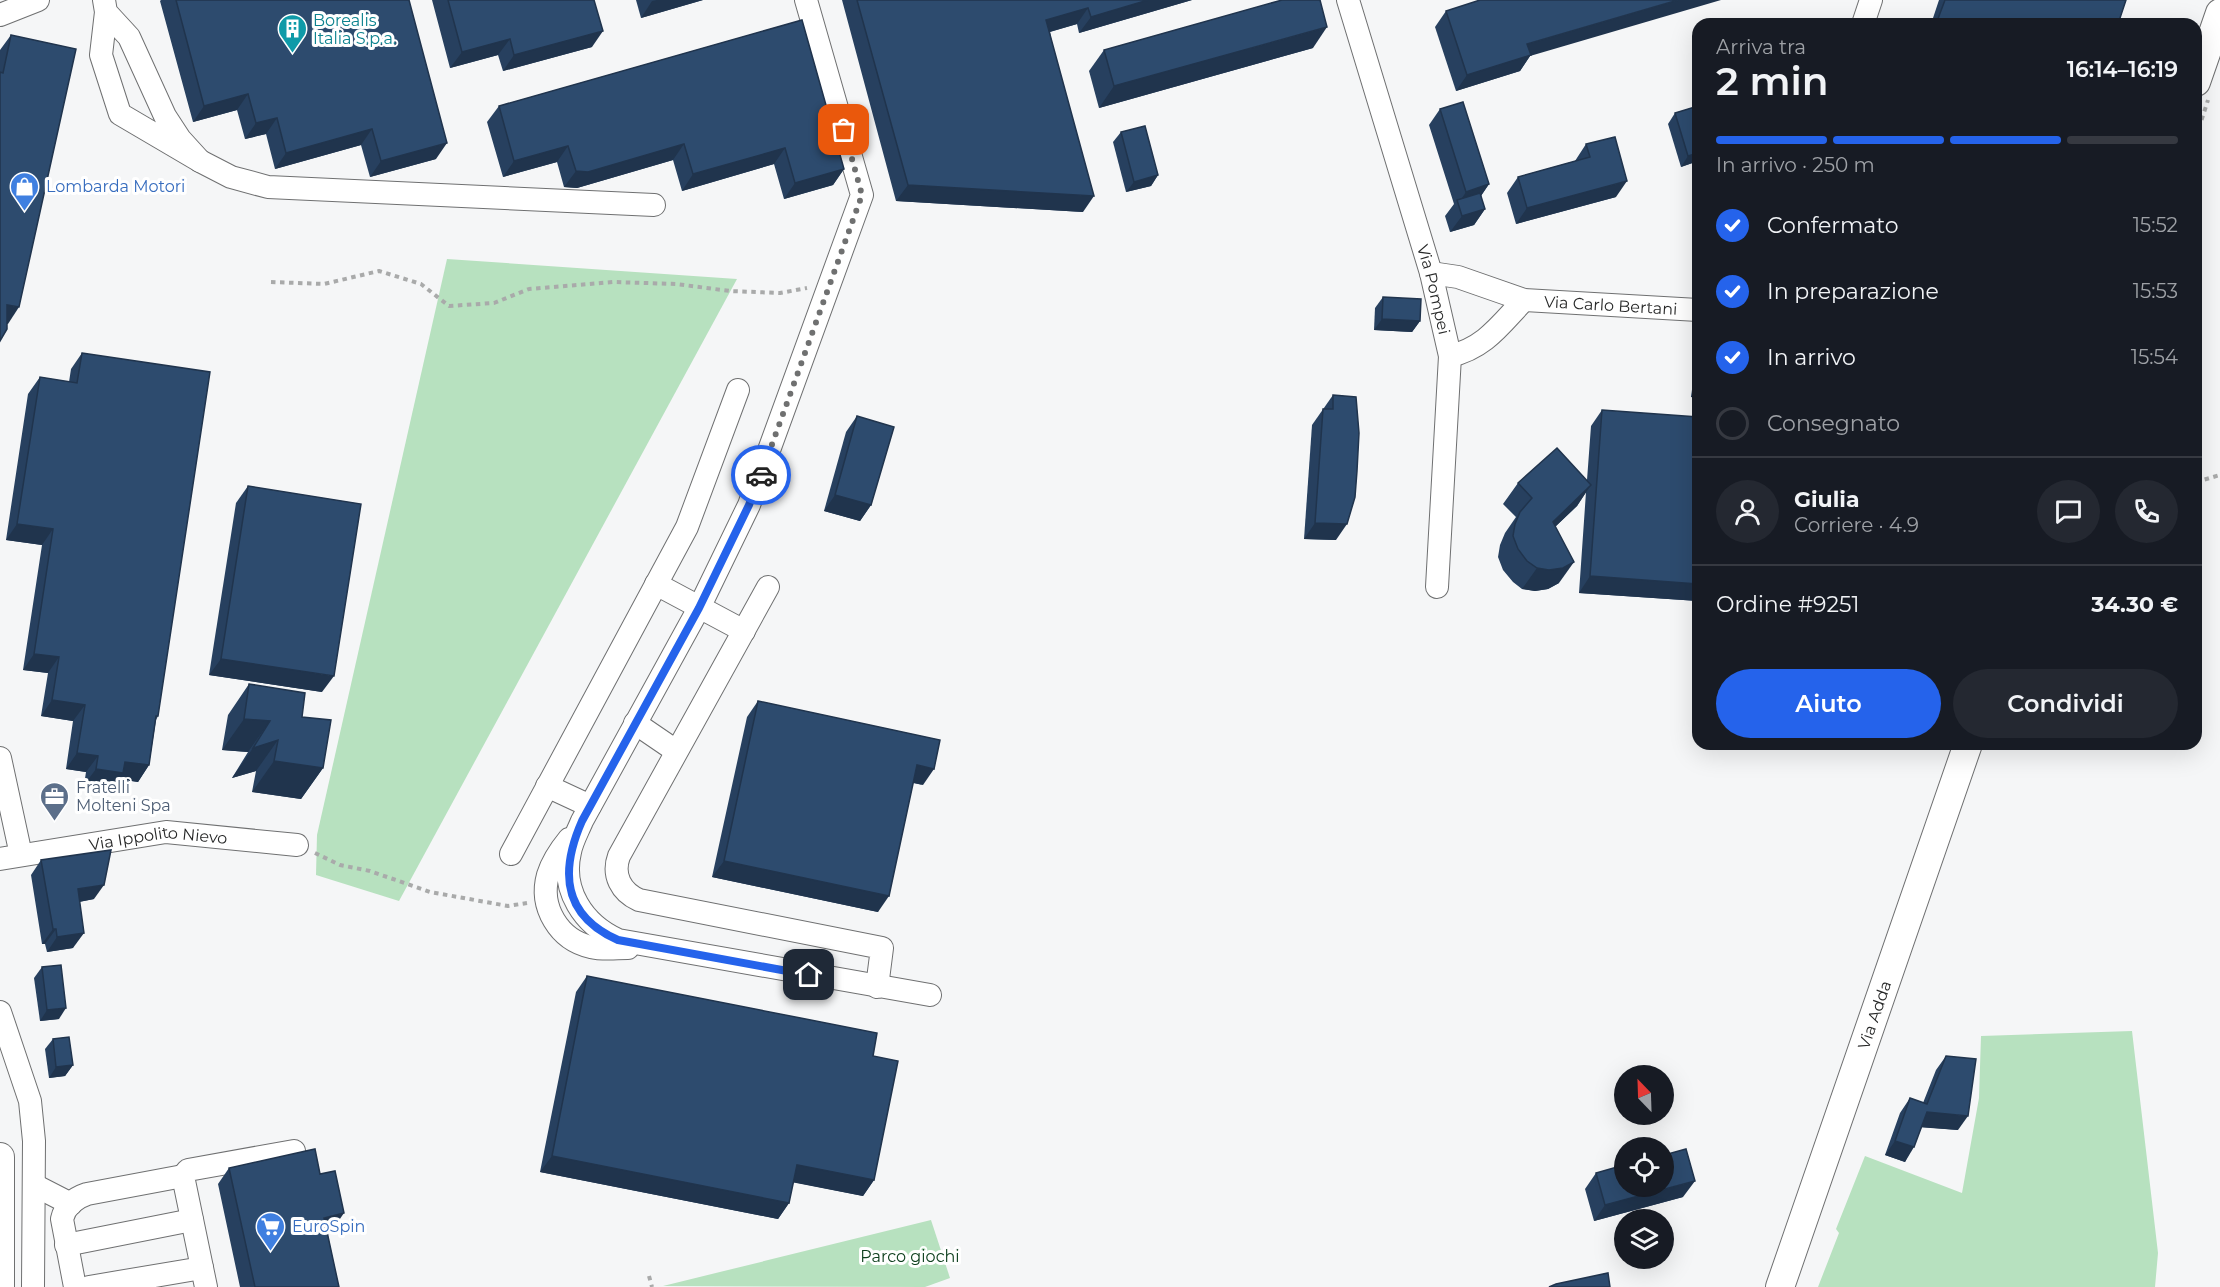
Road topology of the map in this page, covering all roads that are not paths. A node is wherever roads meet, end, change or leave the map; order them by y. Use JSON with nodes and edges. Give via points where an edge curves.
{"nodes":[{"id":1,"x":16,"y":0,"type":"edge"},
{"id":2,"x":38,"y":0,"type":"edge"},
{"id":3,"x":806,"y":0,"type":"edge"},
{"id":4,"x":1348,"y":0,"type":"edge"},
{"id":5,"x":1871,"y":0,"type":"edge"},
{"id":6,"x":0,"y":3,"type":"edge"},
{"id":7,"x":105,"y":6,"type":"edge"},
{"id":8,"x":2220,"y":13,"type":"edge"},
{"id":9,"x":0,"y":15,"type":"edge"},
{"id":10,"x":1865,"y":18,"type":"edge"},
{"id":11,"x":2202,"y":65,"type":"edge"},
{"id":12,"x":200,"y":161,"type":"junction"},
{"id":13,"x":654,"y":205,"type":"dead end"},
{"id":14,"x":1431,"y":273,"type":"junction"},
{"id":15,"x":1524,"y":300,"type":"junction"},
{"id":16,"x":1692,"y":310,"type":"edge"},
{"id":17,"x":1450,"y":356,"type":"junction"},
{"id":18,"x":738,"y":390,"type":"dead end"},
{"id":19,"x":656,"y":584,"type":"junction"},
{"id":20,"x":768,"y":587,"type":"dead end"},
{"id":21,"x":1437,"y":587,"type":"dead end"},
{"id":22,"x":699,"y":608,"type":"junction"},
{"id":23,"x":744,"y":631,"type":"junction"},
{"id":24,"x":635,"y":723,"type":"junction"},
{"id":25,"x":1966,"y":750,"type":"edge"},
{"id":26,"x":676,"y":751,"type":"junction"},
{"id":27,"x":0,"y":758,"type":"edge"},
{"id":28,"x":547,"y":786,"type":"junction"},
{"id":29,"x":586,"y":813,"type":"junction"},
{"id":30,"x":297,"y":845,"type":"road end"},
{"id":31,"x":511,"y":854,"type":"dead end"},
{"id":32,"x":11,"y":857,"type":"edge"},
{"id":33,"x":652,"y":947,"type":"junction"},
{"id":34,"x":877,"y":987,"type":"junction"},
{"id":35,"x":930,"y":995,"type":"dead end"},
{"id":36,"x":0,"y":1012,"type":"edge"},
{"id":37,"x":294,"y":1151,"type":"edge"},
{"id":38,"x":0,"y":1157,"type":"edge"},
{"id":39,"x":183,"y":1176,"type":"junction"},
{"id":40,"x":34,"y":1185,"type":"junction"},
{"id":41,"x":71,"y":1204,"type":"junction"},
{"id":42,"x":192,"y":1220,"type":"junction"},
{"id":43,"x":66,"y":1245,"type":"junction"},
{"id":44,"x":204,"y":1277,"type":"edge"},
{"id":45,"x":0,"y":1287,"type":"edge"},
{"id":46,"x":33,"y":1287,"type":"edge"},
{"id":47,"x":75,"y":1287,"type":"edge"},
{"id":48,"x":89,"y":1287,"type":"edge"},
{"id":49,"x":1780,"y":1287,"type":"edge"}],
"edges":[{"from":1,"to":6,"type":"street"},
{"from":2,"to":9,"type":"street"},
{"from":3,"to":22,"type":"street","via":[[862,195],[749,505]]},
{"from":4,"to":14,"type":"street","name":"Via Pompei"},
{"from":5,"to":10,"type":"street"},
{"from":7,"to":12,"type":"street","via":[[129,37],[165,116]]},
{"from":7,"to":12,"type":"street","via":[[101,55],[120,114]]},
{"from":8,"to":11,"type":"main road"},
{"from":12,"to":13,"type":"street","via":[[231,177],[268,187]]},
{"from":14,"to":15,"type":"street","name":"Via Carlo Bertani","via":[[1458,277]]},
{"from":14,"to":17,"type":"street","name":"Via Pompei"},
{"from":15,"to":16,"type":"street","name":"Via Carlo Bertani"},
{"from":15,"to":17,"type":"street","name":"Via Carlo Bertani","via":[[1484,343]]},
{"from":17,"to":21,"type":"street","name":"Via Pompei"},
{"from":18,"to":19,"type":"street","via":[[687,527]]},
{"from":19,"to":22,"type":"street"},
{"from":19,"to":28,"type":"street"},
{"from":20,"to":23,"type":"street"},
{"from":22,"to":23,"type":"street"},
{"from":22,"to":24,"type":"street"},
{"from":23,"to":26,"type":"street"},
{"from":24,"to":26,"type":"street"},
{"from":24,"to":29,"type":"street"},
{"from":25,"to":49,"type":"main road","name":"Via Adda"},
{"from":26,"to":34,"type":"street","via":[[618,858],[617,876],[623,889],[639,900],[882,948]]},
{"from":27,"to":32,"type":"street","name":"Via Ippolito Nievo"},
{"from":28,"to":29,"type":"street"},
{"from":28,"to":31,"type":"street"},
{"from":29,"to":33,"type":"street","via":[[571,846],[568,865],[571,890],[579,908],[606,934]]},
{"from":29,"to":33,"type":"street","via":[[553,863],[547,879],[548,908],[567,936],[582,945],[599,949]]},
{"from":30,"to":32,"type":"street","name":"Via Ippolito Nievo","via":[[166,832]]},
{"from":33,"to":34,"type":"street"},
{"from":34,"to":35,"type":"street"},
{"from":36,"to":40,"type":"street","via":[[30,1101]]},
{"from":37,"to":39,"type":"street","via":[[188,1170]]},
{"from":38,"to":45,"type":"main road"},
{"from":39,"to":41,"type":"street","via":[[87,1194]]},
{"from":39,"to":42,"type":"street"},
{"from":40,"to":41,"type":"street"},
{"from":40,"to":46,"type":"street"},
{"from":41,"to":43,"type":"street","via":[[62,1219]]},
{"from":42,"to":43,"type":"street"},
{"from":42,"to":44,"type":"street"},
{"from":43,"to":47,"type":"street"},
{"from":44,"to":48,"type":"street"}]}
